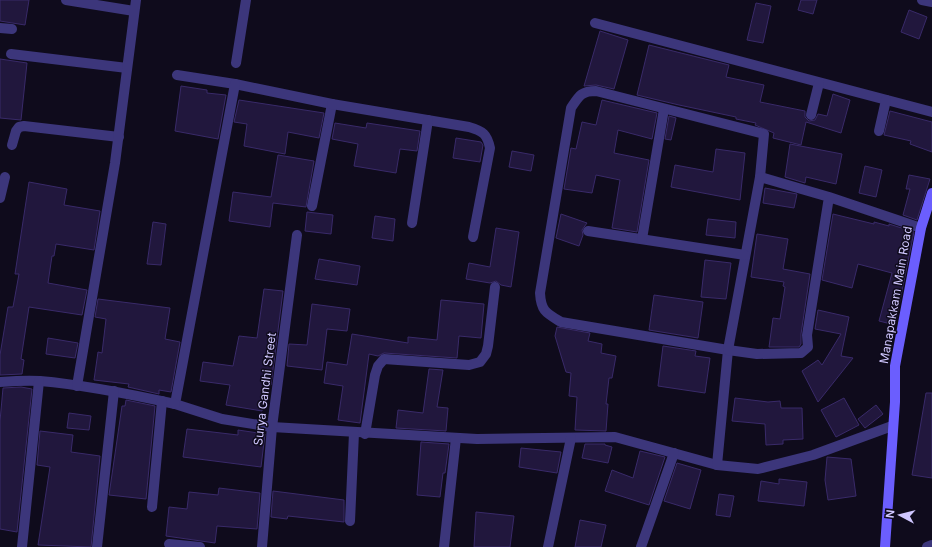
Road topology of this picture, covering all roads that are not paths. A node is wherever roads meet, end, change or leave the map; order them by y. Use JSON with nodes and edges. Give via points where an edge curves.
{"nodes":[{"id":1,"x":71,"y":0,"type":"edge"},
{"id":2,"x":136,"y":0,"type":"edge"},
{"id":3,"x":246,"y":0,"type":"edge"},
{"id":4,"x":922,"y":0,"type":"edge"},
{"id":5,"x":932,"y":2,"type":"edge"},
{"id":6,"x":134,"y":12,"type":"junction"},
{"id":7,"x":594,"y":23,"type":"dead end"},
{"id":8,"x":0,"y":28,"type":"edge"},
{"id":9,"x":12,"y":29,"type":"dead end"},
{"id":10,"x":11,"y":54,"type":"dead end"},
{"id":11,"x":236,"y":63,"type":"dead end"},
{"id":12,"x":127,"y":68,"type":"junction"},
{"id":13,"x":176,"y":75,"type":"dead end"},
{"id":14,"x":818,"y":83,"type":"junction"},
{"id":15,"x":235,"y":84,"type":"junction"},
{"id":16,"x":886,"y":100,"type":"junction"},
{"id":17,"x":332,"y":104,"type":"junction"},
{"id":18,"x":664,"y":109,"type":"junction"},
{"id":19,"x":932,"y":112,"type":"edge"},
{"id":20,"x":810,"y":114,"type":"dead end"},
{"id":21,"x":428,"y":120,"type":"junction"},
{"id":22,"x":879,"y":131,"type":"dead end"},
{"id":23,"x":119,"y":137,"type":"junction"},
{"id":24,"x":12,"y":144,"type":"dead end"},
{"id":25,"x":4,"y":177,"type":"dead end"},
{"id":26,"x":760,"y":177,"type":"junction"},
{"id":27,"x":932,"y":193,"type":"edge"},
{"id":28,"x":829,"y":197,"type":"junction"},
{"id":29,"x":0,"y":198,"type":"edge"},
{"id":30,"x":312,"y":206,"type":"dead end"},
{"id":31,"x":412,"y":223,"type":"dead end"},
{"id":32,"x":921,"y":228,"type":"junction"},
{"id":33,"x":588,"y":231,"type":"dead end"},
{"id":34,"x":297,"y":235,"type":"dead end"},
{"id":35,"x":474,"y":238,"type":"dead end"},
{"id":36,"x":642,"y":239,"type":"junction"},
{"id":37,"x":745,"y":255,"type":"junction"},
{"id":38,"x":495,"y":287,"type":"dead end"},
{"id":39,"x":728,"y":350,"type":"junction"},
{"id":40,"x":39,"y":381,"type":"junction"},
{"id":41,"x":0,"y":382,"type":"edge"},
{"id":42,"x":77,"y":386,"type":"junction"},
{"id":43,"x":114,"y":391,"type":"junction"},
{"id":44,"x":162,"y":401,"type":"junction"},
{"id":45,"x":176,"y":404,"type":"junction"},
{"id":46,"x":892,"y":426,"type":"junction"},
{"id":47,"x":272,"y":427,"type":"junction"},
{"id":48,"x":354,"y":433,"type":"junction"},
{"id":49,"x":365,"y":434,"type":"junction"},
{"id":50,"x":456,"y":438,"type":"junction"},
{"id":51,"x":571,"y":438,"type":"junction"},
{"id":52,"x":674,"y":453,"type":"junction"},
{"id":53,"x":717,"y":465,"type":"junction"},
{"id":54,"x":152,"y":507,"type":"dead end"},
{"id":55,"x":350,"y":521,"type":"dead end"},
{"id":56,"x":169,"y":544,"type":"dead end"},
{"id":57,"x":932,"y":545,"type":"edge"},
{"id":58,"x":22,"y":547,"type":"edge"},
{"id":59,"x":97,"y":547,"type":"edge"},
{"id":60,"x":194,"y":547,"type":"edge"},
{"id":61,"x":200,"y":547,"type":"edge"},
{"id":62,"x":262,"y":547,"type":"edge"},
{"id":63,"x":444,"y":547,"type":"edge"},
{"id":64,"x":548,"y":547,"type":"edge"},
{"id":65,"x":641,"y":547,"type":"edge"},
{"id":66,"x":885,"y":547,"type":"edge"},
{"id":67,"x":927,"y":547,"type":"edge"}],
"edges":[{"from":1,"to":6,"type":"street"},
{"from":2,"to":6,"type":"street"},
{"from":3,"to":11,"type":"street"},
{"from":4,"to":5,"type":"street"},
{"from":6,"to":12,"type":"street"},
{"from":7,"to":14,"type":"street"},
{"from":8,"to":9,"type":"street"},
{"from":10,"to":12,"type":"street"},
{"from":12,"to":23,"type":"street"},
{"from":13,"to":15,"type":"street"},
{"from":14,"to":16,"type":"street"},
{"from":14,"to":20,"type":"street"},
{"from":15,"to":17,"type":"street"},
{"from":15,"to":45,"type":"street"},
{"from":16,"to":19,"type":"street"},
{"from":16,"to":22,"type":"street"},
{"from":17,"to":21,"type":"street"},
{"from":17,"to":30,"type":"street"},
{"from":18,"to":26,"type":"street","via":[[764,134]]},
{"from":18,"to":36,"type":"street"},
{"from":18,"to":39,"type":"street","via":[[596,91],[586,91],[571,108],[540,293],[541,306],[547,314],[561,322]]},
{"from":21,"to":31,"type":"street"},
{"from":21,"to":35,"type":"street","via":[[469,127],[482,131],[487,136],[490,148]]},
{"from":23,"to":24,"type":"street","via":[[19,126]]},
{"from":23,"to":42,"type":"street"},
{"from":25,"to":29,"type":"street"},
{"from":26,"to":28,"type":"street"},
{"from":26,"to":37,"type":"street"},
{"from":27,"to":32,"type":"main road","name":"Manapakkam Main Road"},
{"from":28,"to":32,"type":"street"},
{"from":28,"to":39,"type":"street","via":[[808,347],[801,354],[757,354]]},
{"from":32,"to":46,"type":"main road","name":"Manapakkam Main Road","via":[[895,366]]},
{"from":33,"to":36,"type":"street"},
{"from":34,"to":47,"type":"street","name":"Surya Gandhi Street"},
{"from":36,"to":37,"type":"street"},
{"from":37,"to":39,"type":"street"},
{"from":38,"to":49,"type":"street","via":[[488,346],[480,362],[469,365],[384,359],[375,375]]},
{"from":39,"to":53,"type":"street"},
{"from":40,"to":41,"type":"street"},
{"from":40,"to":42,"type":"street"},
{"from":40,"to":58,"type":"street"},
{"from":42,"to":43,"type":"street"},
{"from":43,"to":44,"type":"street"},
{"from":43,"to":59,"type":"street"},
{"from":44,"to":45,"type":"street"},
{"from":44,"to":54,"type":"street"},
{"from":45,"to":47,"type":"street","via":[[222,419]]},
{"from":46,"to":53,"type":"street","via":[[813,455],[758,469]]},
{"from":46,"to":66,"type":"main road","name":"Manapakkam Main Road"},
{"from":47,"to":48,"type":"street"},
{"from":47,"to":62,"type":"street","name":"Surya Gandhi Street"},
{"from":48,"to":49,"type":"street"},
{"from":48,"to":55,"type":"street"},
{"from":49,"to":50,"type":"street"},
{"from":50,"to":51,"type":"street"},
{"from":50,"to":63,"type":"street"},
{"from":51,"to":52,"type":"street","via":[[615,437]]},
{"from":51,"to":64,"type":"street"},
{"from":52,"to":53,"type":"street"},
{"from":52,"to":65,"type":"street"},
{"from":56,"to":60,"type":"street"},
{"from":57,"to":67,"type":"street"},
{"from":60,"to":61,"type":"street"}]}
